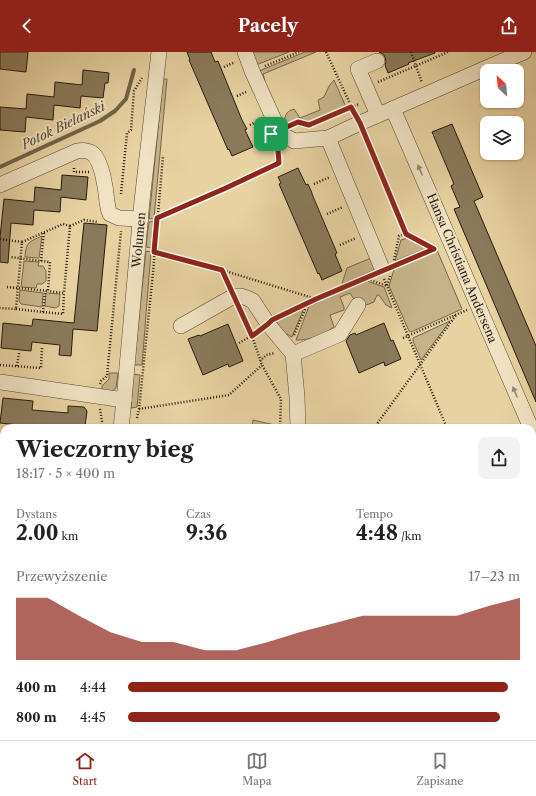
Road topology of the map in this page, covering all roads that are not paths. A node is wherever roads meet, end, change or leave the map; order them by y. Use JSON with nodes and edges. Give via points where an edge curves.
{"nodes":[{"id":1,"x":159,"y":52,"type":"edge"},
{"id":2,"x":524,"y":52,"type":"edge"},
{"id":3,"x":242,"y":56,"type":"edge"},
{"id":4,"x":490,"y":58,"type":"edge"},
{"id":5,"x":377,"y":61,"type":"dead end"},
{"id":6,"x":393,"y":109,"type":"junction"},
{"id":7,"x":378,"y":115,"type":"junction"},
{"id":8,"x":328,"y":138,"type":"junction"},
{"id":9,"x":0,"y":185,"type":"edge"},
{"id":10,"x":141,"y":219,"type":"junction"},
{"id":11,"x":383,"y":270,"type":"road end"},
{"id":12,"x":358,"y":305,"type":"dead end"},
{"id":13,"x":181,"y":326,"type":"dead end"},
{"id":14,"x":293,"y":354,"type":"junction"},
{"id":15,"x":0,"y":382,"type":"edge"},
{"id":16,"x":124,"y":400,"type":"junction"},
{"id":17,"x":121,"y":424,"type":"edge"},
{"id":18,"x":298,"y":424,"type":"edge"},
{"id":19,"x":529,"y":424,"type":"edge"}],
"edges":[{"from":1,"to":10,"type":"street","name":"Wolumen"},
{"from":2,"to":4,"type":"street"},
{"from":3,"to":8,"type":"street","via":[[252,71],[280,133],[294,141]]},
{"from":4,"to":6,"type":"street"},
{"from":5,"to":7,"type":"street","via":[[358,69]]},
{"from":6,"to":7,"type":"street"},
{"from":19,"to":6,"type":"street","name":"Hansa Christiana Andersena","one_way":true},
{"from":7,"to":8,"type":"street"},
{"from":8,"to":11,"type":"street"},
{"from":9,"to":10,"type":"street","via":[[77,151],[85,150],[97,158],[110,214],[119,218]]},
{"from":10,"to":16,"type":"street","name":"Wolumen"},
{"from":12,"to":14,"type":"street","via":[[340,334]]},
{"from":13,"to":14,"type":"street","via":[[234,296],[241,296],[253,301]]},
{"from":14,"to":18,"type":"street"},
{"from":15,"to":16,"type":"street"},
{"from":16,"to":17,"type":"street","name":"Wolumen"}]}
